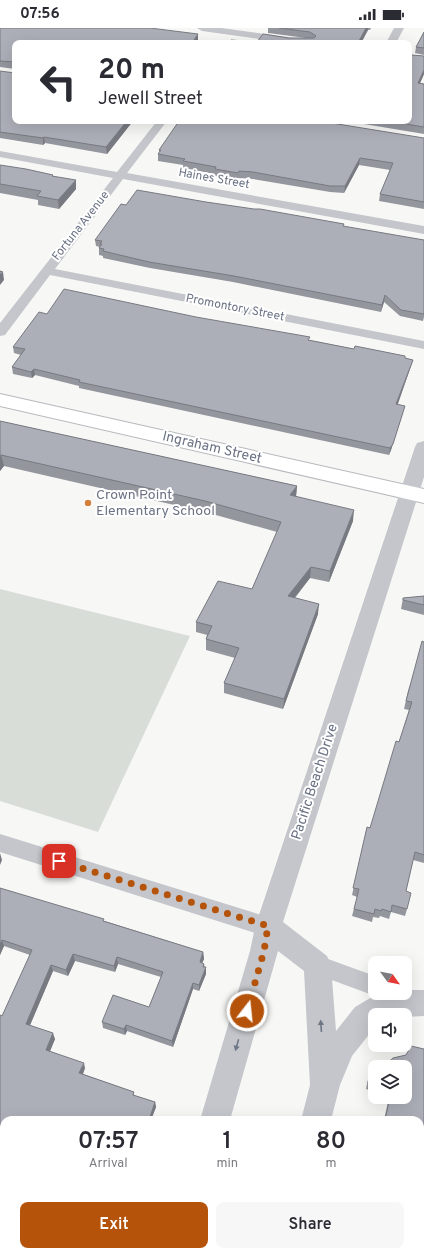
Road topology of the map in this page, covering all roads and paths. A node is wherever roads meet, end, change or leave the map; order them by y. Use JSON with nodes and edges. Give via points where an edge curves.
{"nodes":[{"id":1,"x":202,"y":28,"type":"edge"},
{"id":2,"x":399,"y":28,"type":"edge"},
{"id":3,"x":288,"y":40,"type":"edge"},
{"id":4,"x":393,"y":40,"type":"edge"},
{"id":5,"x":160,"y":124,"type":"edge"},
{"id":6,"x":0,"y":154,"type":"edge"},
{"id":7,"x":121,"y":175,"type":"junction"},
{"id":8,"x":424,"y":230,"type":"edge"},
{"id":9,"x":46,"y":271,"type":"junction"},
{"id":10,"x":0,"y":332,"type":"edge"},
{"id":11,"x":424,"y":345,"type":"edge"},
{"id":12,"x":0,"y":400,"type":"edge"},
{"id":13,"x":424,"y":447,"type":"edge"},
{"id":14,"x":417,"y":494,"type":"edge"},
{"id":15,"x":0,"y":843,"type":"edge"},
{"id":16,"x":268,"y":926,"type":"junction"},
{"id":17,"x":317,"y":965,"type":"junction"},
{"id":18,"x":368,"y":983,"type":"edge"},
{"id":19,"x":412,"y":999,"type":"edge"},
{"id":20,"x":423,"y":1003,"type":"edge"},
{"id":21,"x":325,"y":1085,"type":"junction"},
{"id":22,"x":216,"y":1116,"type":"edge"},
{"id":23,"x":317,"y":1116,"type":"edge"}],
"edges":[{"from":1,"to":3,"type":"street"},
{"from":2,"to":4,"type":"street"},
{"from":5,"to":7,"type":"street","name":"Fortuna Avenue"},
{"from":6,"to":7,"type":"street","name":"Haines Street"},
{"from":7,"to":8,"type":"street","name":"Haines Street"},
{"from":7,"to":9,"type":"street","name":"Fortuna Avenue"},
{"from":9,"to":10,"type":"street","name":"Fortuna Avenue"},
{"from":9,"to":11,"type":"street","name":"Promontory Street"},
{"from":12,"to":14,"type":"main road","name":"Ingraham Street"},
{"from":13,"to":14,"type":"street","name":"Pacific Beach Drive"},
{"from":14,"to":16,"type":"street","name":"Pacific Beach Drive"},
{"from":15,"to":16,"type":"street"},
{"from":16,"to":17,"type":"street"},
{"from":16,"to":22,"type":"street","name":"Pacific Beach Drive","one_way":true,"via":[[264,951]]},
{"from":17,"to":18,"type":"street"},
{"from":21,"to":17,"type":"street","one_way":true},
{"from":19,"to":20,"type":"street"},
{"from":20,"to":21,"type":"street","via":[[387,1004],[365,1017],[342,1046]]},
{"from":21,"to":23,"type":"street"}]}
